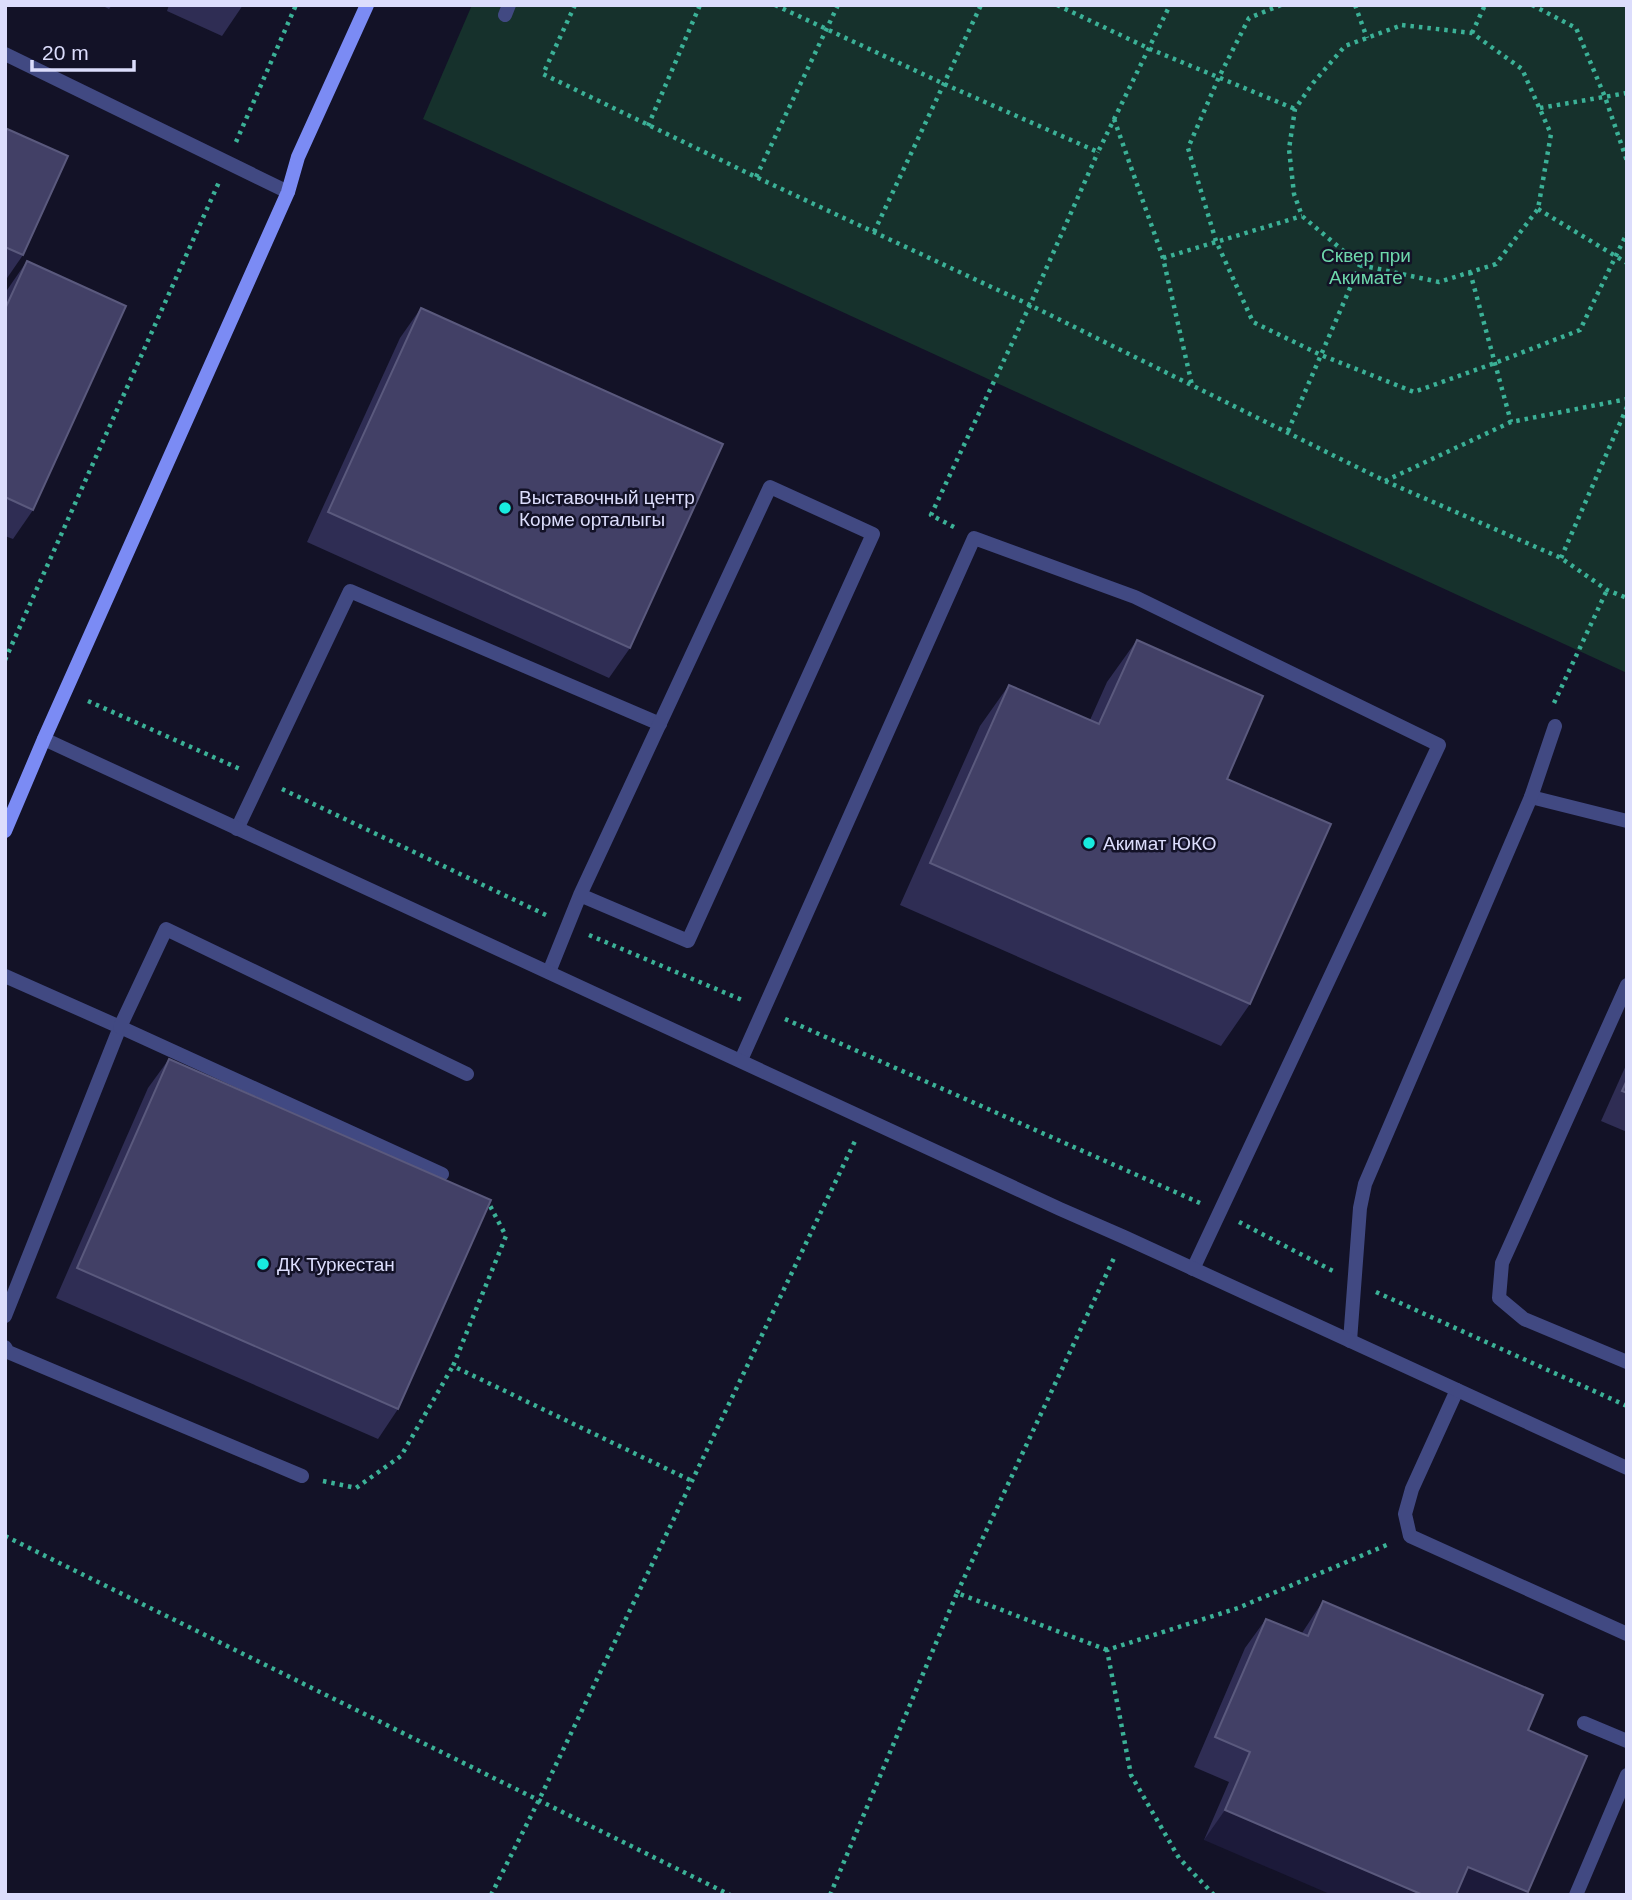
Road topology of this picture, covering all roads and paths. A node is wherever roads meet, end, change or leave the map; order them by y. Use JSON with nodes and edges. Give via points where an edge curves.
{"nodes":[{"id":1,"x":296,"y":5,"type":"edge"},
{"id":2,"x":367,"y":5,"type":"edge"},
{"id":3,"x":575,"y":5,"type":"edge"},
{"id":4,"x":700,"y":5,"type":"edge"},
{"id":5,"x":775,"y":5,"type":"edge"},
{"id":6,"x":838,"y":5,"type":"edge"},
{"id":7,"x":981,"y":5,"type":"edge"},
{"id":8,"x":1057,"y":5,"type":"edge"},
{"id":9,"x":1170,"y":5,"type":"edge"},
{"id":10,"x":1281,"y":5,"type":"edge"},
{"id":11,"x":1355,"y":5,"type":"edge"},
{"id":12,"x":1485,"y":5,"type":"edge"},
{"id":13,"x":1532,"y":5,"type":"edge"},
{"id":14,"x":827,"y":29,"type":"junction"},
{"id":15,"x":1472,"y":33,"type":"junction"},
{"id":16,"x":1367,"y":38,"type":"junction"},
{"id":17,"x":1150,"y":49,"type":"junction"},
{"id":18,"x":5,"y":54,"type":"edge"},
{"id":19,"x":1219,"y":77,"type":"junction"},
{"id":20,"x":943,"y":83,"type":"junction"},
{"id":21,"x":1627,"y":93,"type":"edge"},
{"id":22,"x":1605,"y":97,"type":"junction"},
{"id":23,"x":1540,"y":108,"type":"junction"},
{"id":24,"x":1295,"y":109,"type":"junction"},
{"id":25,"x":1113,"y":118,"type":"junction"},
{"id":26,"x":648,"y":125,"type":"junction"},
{"id":27,"x":1098,"y":152,"type":"junction"},
{"id":28,"x":228,"y":161,"type":"junction"},
{"id":29,"x":1627,"y":161,"type":"edge"},
{"id":30,"x":756,"y":177,"type":"junction"},
{"id":31,"x":288,"y":192,"type":"junction"},
{"id":32,"x":1538,"y":209,"type":"junction"},
{"id":33,"x":1302,"y":216,"type":"junction"},
{"id":34,"x":874,"y":232,"type":"junction"},
{"id":35,"x":1627,"y":233,"type":"edge"},
{"id":36,"x":1216,"y":241,"type":"junction"},
{"id":37,"x":1617,"y":257,"type":"junction"},
{"id":38,"x":1163,"y":258,"type":"junction"},
{"id":39,"x":1627,"y":263,"type":"edge"},
{"id":40,"x":1360,"y":265,"type":"junction"},
{"id":41,"x":1470,"y":272,"type":"junction"},
{"id":42,"x":1030,"y":305,"type":"junction"},
{"id":43,"x":1321,"y":355,"type":"junction"},
{"id":44,"x":1495,"y":363,"type":"junction"},
{"id":45,"x":1192,"y":385,"type":"junction"},
{"id":46,"x":1627,"y":400,"type":"edge"},
{"id":47,"x":1627,"y":407,"type":"edge"},
{"id":48,"x":1511,"y":422,"type":"junction"},
{"id":49,"x":1288,"y":431,"type":"junction"},
{"id":50,"x":1385,"y":481,"type":"junction"},
{"id":51,"x":974,"y":538,"type":"junction"},
{"id":52,"x":1561,"y":558,"type":"junction"},
{"id":53,"x":1607,"y":590,"type":"junction"},
{"id":54,"x":1627,"y":598,"type":"edge"},
{"id":55,"x":5,"y":660,"type":"edge"},
{"id":56,"x":65,"y":691,"type":"junction"},
{"id":57,"x":660,"y":724,"type":"junction"},
{"id":58,"x":1555,"y":726,"type":"joint"},
{"id":59,"x":44,"y":739,"type":"junction"},
{"id":60,"x":261,"y":779,"type":"junction"},
{"id":61,"x":1531,"y":797,"type":"junction"},
{"id":62,"x":1627,"y":821,"type":"edge"},
{"id":63,"x":237,"y":829,"type":"junction"},
{"id":64,"x":5,"y":831,"type":"edge"},
{"id":65,"x":580,"y":895,"type":"junction"},
{"id":66,"x":567,"y":925,"type":"junction"},
{"id":67,"x":549,"y":972,"type":"junction"},
{"id":68,"x":5,"y":976,"type":"edge"},
{"id":69,"x":1627,"y":985,"type":"edge"},
{"id":70,"x":763,"y":1009,"type":"junction"},
{"id":71,"x":120,"y":1027,"type":"junction"},
{"id":72,"x":741,"y":1060,"type":"junction"},
{"id":73,"x":467,"y":1074,"type":"dead end"},
{"id":74,"x":866,"y":1118,"type":"junction"},
{"id":75,"x":442,"y":1174,"type":"joint"},
{"id":76,"x":1220,"y":1212,"type":"junction"},
{"id":77,"x":1124,"y":1237,"type":"junction"},
{"id":78,"x":1193,"y":1269,"type":"junction"},
{"id":79,"x":1354,"y":1283,"type":"junction"},
{"id":80,"x":5,"y":1317,"type":"edge"},
{"id":81,"x":1350,"y":1341,"type":"junction"},
{"id":82,"x":5,"y":1347,"type":"edge"},
{"id":83,"x":1627,"y":1362,"type":"edge"},
{"id":84,"x":453,"y":1366,"type":"junction"},
{"id":85,"x":1457,"y":1390,"type":"junction"},
{"id":86,"x":1627,"y":1406,"type":"edge"},
{"id":87,"x":1627,"y":1468,"type":"edge"},
{"id":88,"x":302,"y":1476,"type":"joint"},
{"id":89,"x":692,"y":1481,"type":"junction"},
{"id":90,"x":5,"y":1536,"type":"edge"},
{"id":91,"x":1409,"y":1536,"type":"junction"},
{"id":92,"x":957,"y":1593,"type":"junction"},
{"id":93,"x":1627,"y":1634,"type":"edge"},
{"id":94,"x":1107,"y":1650,"type":"junction"},
{"id":95,"x":1584,"y":1723,"type":"dead end"},
{"id":96,"x":1627,"y":1741,"type":"edge"},
{"id":97,"x":1627,"y":1775,"type":"edge"},
{"id":98,"x":539,"y":1800,"type":"junction"},
{"id":99,"x":491,"y":1895,"type":"edge"},
{"id":100,"x":730,"y":1895,"type":"edge"},
{"id":101,"x":830,"y":1895,"type":"edge"},
{"id":102,"x":1214,"y":1895,"type":"edge"},
{"id":103,"x":1576,"y":1895,"type":"edge"}],
"edges":[{"from":1,"to":28,"type":"path"},
{"from":2,"to":31,"type":"street"},
{"from":3,"to":26,"type":"path","via":[[543,74]]},
{"from":4,"to":26,"type":"path"},
{"from":5,"to":14,"type":"path"},
{"from":6,"to":14,"type":"path"},
{"from":7,"to":20,"type":"path"},
{"from":8,"to":17,"type":"path"},
{"from":9,"to":17,"type":"path"},
{"from":10,"to":19,"type":"path","via":[[1249,18]]},
{"from":11,"to":16,"type":"path"},
{"from":12,"to":15,"type":"path"},
{"from":13,"to":22,"type":"path","via":[[1576,28]]},
{"from":14,"to":20,"type":"path"},
{"from":14,"to":30,"type":"path"},
{"from":15,"to":16,"type":"path","via":[[1402,25]]},
{"from":15,"to":23,"type":"path","via":[[1522,69]]},
{"from":16,"to":24,"type":"path","via":[[1345,46]]},
{"from":17,"to":19,"type":"path"},
{"from":17,"to":25,"type":"path"},
{"from":18,"to":28,"type":"street"},
{"from":19,"to":24,"type":"path"},
{"from":19,"to":36,"type":"path","via":[[1188,148]]},
{"from":20,"to":27,"type":"path"},
{"from":20,"to":34,"type":"path"},
{"from":21,"to":22,"type":"path"},
{"from":22,"to":23,"type":"path"},
{"from":22,"to":29,"type":"path"},
{"from":23,"to":32,"type":"path","via":[[1552,134]]},
{"from":24,"to":33,"type":"path","via":[[1289,149],[1294,194]]},
{"from":25,"to":27,"type":"path"},
{"from":25,"to":38,"type":"path"},
{"from":26,"to":30,"type":"path"},
{"from":27,"to":42,"type":"path"},
{"from":28,"to":31,"type":"street"},
{"from":28,"to":55,"type":"path"},
{"from":30,"to":34,"type":"path"},
{"from":31,"to":56,"type":"street"},
{"from":32,"to":37,"type":"path"},
{"from":32,"to":41,"type":"path","via":[[1496,264]]},
{"from":33,"to":36,"type":"path"},
{"from":33,"to":40,"type":"path"},
{"from":34,"to":42,"type":"path"},
{"from":35,"to":37,"type":"path"},
{"from":36,"to":38,"type":"path"},
{"from":36,"to":43,"type":"path","via":[[1252,322]]},
{"from":37,"to":39,"type":"path"},
{"from":37,"to":44,"type":"path","via":[[1580,330]]},
{"from":38,"to":45,"type":"path"},
{"from":40,"to":41,"type":"path","via":[[1439,282]]},
{"from":40,"to":43,"type":"path"},
{"from":41,"to":44,"type":"path"},
{"from":42,"to":45,"type":"path"},
{"from":42,"to":51,"type":"path","via":[[931,515]]},
{"from":43,"to":44,"type":"path","via":[[1414,392]]},
{"from":43,"to":49,"type":"path"},
{"from":44,"to":48,"type":"path"},
{"from":45,"to":49,"type":"path"},
{"from":46,"to":48,"type":"path"},
{"from":47,"to":52,"type":"path"},
{"from":48,"to":50,"type":"path"},
{"from":49,"to":50,"type":"path"},
{"from":50,"to":52,"type":"path"},
{"from":51,"to":70,"type":"street"},
{"from":51,"to":76,"type":"street","via":[[1135,597],[1439,745]]},
{"from":52,"to":53,"type":"path"},
{"from":53,"to":54,"type":"path"},
{"from":53,"to":58,"type":"path","via":[[1550,710]]},
{"from":56,"to":59,"type":"street"},
{"from":56,"to":60,"type":"path"},
{"from":57,"to":60,"type":"street","via":[[350,590]]},
{"from":57,"to":65,"type":"street"},
{"from":57,"to":65,"type":"street","via":[[770,487],[873,534],[688,941]]},
{"from":58,"to":61,"type":"street"},
{"from":59,"to":63,"type":"street"},
{"from":59,"to":64,"type":"street"},
{"from":60,"to":63,"type":"street"},
{"from":60,"to":66,"type":"path"},
{"from":61,"to":62,"type":"street"},
{"from":61,"to":79,"type":"street","via":[[1365,1184]]},
{"from":63,"to":67,"type":"street"},
{"from":65,"to":66,"type":"street"},
{"from":66,"to":67,"type":"street"},
{"from":66,"to":70,"type":"path"},
{"from":67,"to":72,"type":"street"},
{"from":68,"to":71,"type":"street"},
{"from":69,"to":83,"type":"street","via":[[1502,1263],[1499,1298],[1524,1319]]},
{"from":70,"to":72,"type":"street"},
{"from":70,"to":76,"type":"path"},
{"from":71,"to":73,"type":"street","via":[[166,929]]},
{"from":71,"to":75,"type":"street"},
{"from":71,"to":80,"type":"street"},
{"from":72,"to":74,"type":"street"},
{"from":74,"to":77,"type":"street"},
{"from":74,"to":89,"type":"path"},
{"from":75,"to":84,"type":"path","via":[[488,1202],[506,1236]]},
{"from":76,"to":78,"type":"street"},
{"from":76,"to":79,"type":"path"},
{"from":77,"to":78,"type":"street"},
{"from":77,"to":92,"type":"path"},
{"from":78,"to":81,"type":"street"},
{"from":79,"to":81,"type":"street"},
{"from":79,"to":86,"type":"path"},
{"from":81,"to":85,"type":"street"},
{"from":82,"to":88,"type":"street"},
{"from":84,"to":88,"type":"path","via":[[401,1456],[356,1488]]},
{"from":84,"to":89,"type":"path"},
{"from":85,"to":87,"type":"street"},
{"from":85,"to":91,"type":"street","via":[[1412,1489],[1405,1514]]},
{"from":89,"to":98,"type":"path"},
{"from":90,"to":98,"type":"path"},
{"from":91,"to":93,"type":"street"},
{"from":91,"to":94,"type":"path","via":[[1238,1608]]},
{"from":92,"to":94,"type":"path"},
{"from":92,"to":101,"type":"path"},
{"from":94,"to":102,"type":"path","via":[[1131,1775],[1179,1858]]},
{"from":95,"to":96,"type":"street"},
{"from":97,"to":103,"type":"street"},
{"from":98,"to":99,"type":"path"},
{"from":98,"to":100,"type":"path"}]}
